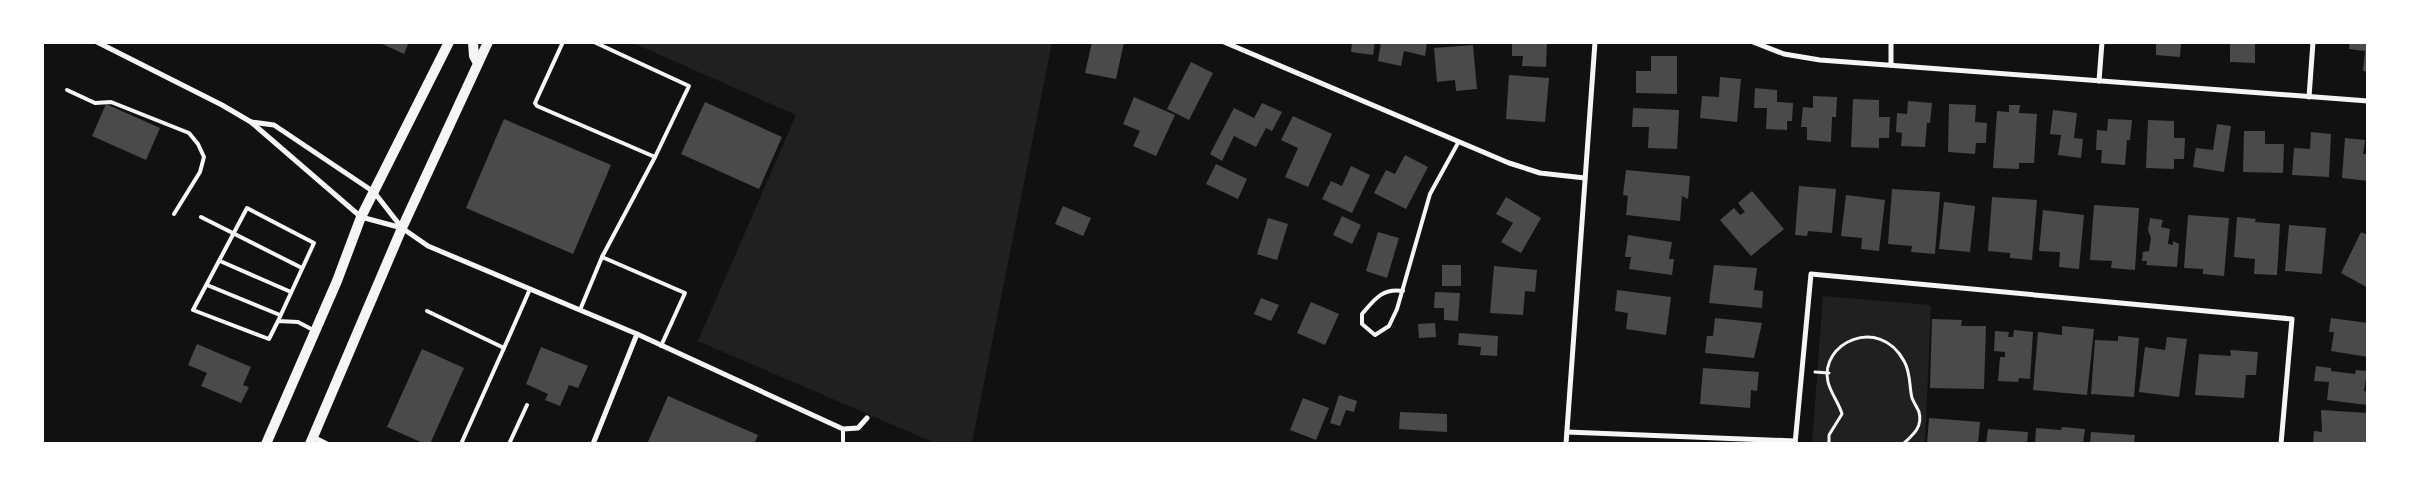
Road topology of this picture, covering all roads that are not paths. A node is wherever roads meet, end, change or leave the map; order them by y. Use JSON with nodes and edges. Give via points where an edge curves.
{"nodes":[{"id":1,"x":97,"y":42,"type":"edge"},
{"id":2,"x":449,"y":42,"type":"edge"},
{"id":3,"x":473,"y":42,"type":"edge"},
{"id":4,"x":488,"y":42,"type":"edge"},
{"id":5,"x":563,"y":42,"type":"edge"},
{"id":6,"x":594,"y":42,"type":"edge"},
{"id":7,"x":1224,"y":42,"type":"edge"},
{"id":8,"x":1596,"y":42,"type":"edge"},
{"id":9,"x":1753,"y":42,"type":"edge"},
{"id":10,"x":1891,"y":42,"type":"edge"},
{"id":11,"x":2102,"y":42,"type":"edge"},
{"id":12,"x":2313,"y":42,"type":"edge"},
{"id":13,"x":478,"y":63,"type":"junction"},
{"id":14,"x":1891,"y":65,"type":"junction"},
{"id":15,"x":2099,"y":81,"type":"junction"},
{"id":16,"x":67,"y":90,"type":"dead end"},
{"id":17,"x":2309,"y":97,"type":"junction"},
{"id":18,"x":2368,"y":101,"type":"edge"},
{"id":19,"x":252,"y":122,"type":"junction"},
{"id":20,"x":1458,"y":143,"type":"junction"},
{"id":21,"x":655,"y":157,"type":"junction"},
{"id":22,"x":1585,"y":178,"type":"junction"},
{"id":23,"x":374,"y":192,"type":"junction"},
{"id":24,"x":174,"y":214,"type":"dead end"},
{"id":25,"x":201,"y":217,"type":"dead end"},
{"id":26,"x":361,"y":217,"type":"junction"},
{"id":27,"x":402,"y":228,"type":"junction"},
{"id":28,"x":232,"y":234,"type":"junction"},
{"id":29,"x":602,"y":258,"type":"junction"},
{"id":30,"x":220,"y":261,"type":"junction"},
{"id":31,"x":302,"y":268,"type":"junction"},
{"id":32,"x":207,"y":285,"type":"junction"},
{"id":33,"x":530,"y":289,"type":"junction"},
{"id":34,"x":1402,"y":291,"type":"junction"},
{"id":35,"x":291,"y":292,"type":"junction"},
{"id":36,"x":580,"y":310,"type":"junction"},
{"id":37,"x":427,"y":311,"type":"dead end"},
{"id":38,"x":280,"y":315,"type":"junction"},
{"id":39,"x":278,"y":321,"type":"junction"},
{"id":40,"x":315,"y":331,"type":"junction"},
{"id":41,"x":637,"y":334,"type":"junction"},
{"id":42,"x":661,"y":346,"type":"junction"},
{"id":43,"x":504,"y":348,"type":"junction"},
{"id":44,"x":527,"y":405,"type":"dead end"},
{"id":45,"x":867,"y":418,"type":"dead end"},
{"id":46,"x":843,"y":429,"type":"junction"},
{"id":47,"x":1567,"y":432,"type":"junction"},
{"id":48,"x":311,"y":440,"type":"edge"},
{"id":49,"x":1795,"y":442,"type":"edge"},
{"id":50,"x":266,"y":444,"type":"edge"},
{"id":51,"x":327,"y":444,"type":"edge"},
{"id":52,"x":461,"y":444,"type":"edge"},
{"id":53,"x":509,"y":444,"type":"edge"},
{"id":54,"x":592,"y":444,"type":"edge"},
{"id":55,"x":843,"y":444,"type":"edge"},
{"id":56,"x":1566,"y":444,"type":"edge"},
{"id":57,"x":2281,"y":444,"type":"edge"}],
"edges":[{"from":1,"to":19,"type":"street"},
{"from":2,"to":23,"type":"main road"},
{"from":3,"to":13,"type":"main road"},
{"from":4,"to":13,"type":"main road"},
{"from":5,"to":21,"type":"lane","via":[[535,103],[537,106]]},
{"from":6,"to":21,"type":"lane","via":[[689,86]]},
{"from":7,"to":20,"type":"street"},
{"from":8,"to":22,"type":"street"},
{"from":9,"to":14,"type":"street","via":[[1784,54],[1820,60]]},
{"from":10,"to":14,"type":"street"},
{"from":11,"to":15,"type":"street"},
{"from":12,"to":17,"type":"street"},
{"from":13,"to":27,"type":"main road"},
{"from":14,"to":15,"type":"street"},
{"from":15,"to":17,"type":"street"},
{"from":16,"to":24,"type":"lane","via":[[95,103],[111,102],[189,133],[204,157],[200,172]]},
{"from":17,"to":18,"type":"street"},
{"from":19,"to":23,"type":"street","via":[[274,125]]},
{"from":19,"to":26,"type":"street"},
{"from":20,"to":22,"type":"street","via":[[1540,173]]},
{"from":20,"to":34,"type":"lane","via":[[1430,194]]},
{"from":21,"to":29,"type":"lane"},
{"from":22,"to":47,"type":"street"},
{"from":23,"to":26,"type":"main road"},
{"from":23,"to":27,"type":"street"},
{"from":25,"to":28,"type":"lane"},
{"from":26,"to":27,"type":"street"},
{"from":26,"to":40,"type":"main road","via":[[338,281]]},
{"from":27,"to":33,"type":"street","via":[[428,246]]},
{"from":27,"to":48,"type":"main road"},
{"from":28,"to":30,"type":"lane"},
{"from":28,"to":31,"type":"lane"},
{"from":28,"to":31,"type":"lane","via":[[247,208],[314,243]]},
{"from":29,"to":36,"type":"lane"},
{"from":29,"to":42,"type":"lane","via":[[685,293]]},
{"from":30,"to":32,"type":"lane"},
{"from":30,"to":35,"type":"lane"},
{"from":31,"to":35,"type":"lane"},
{"from":32,"to":38,"type":"lane"},
{"from":32,"to":39,"type":"lane","via":[[193,310],[269,339]]},
{"from":33,"to":36,"type":"street"},
{"from":33,"to":43,"type":"lane"},
{"from":34,"to":34,"type":"lane","via":[[1389,326],[1375,335],[1362,324],[1362,314],[1378,296],[1391,289]]},
{"from":35,"to":38,"type":"lane"},
{"from":36,"to":41,"type":"street"},
{"from":37,"to":43,"type":"lane"},
{"from":38,"to":39,"type":"lane"},
{"from":39,"to":40,"type":"lane","via":[[298,322]]},
{"from":40,"to":50,"type":"main road"},
{"from":41,"to":42,"type":"street"},
{"from":41,"to":54,"type":"street"},
{"from":42,"to":46,"type":"street"},
{"from":43,"to":52,"type":"lane"},
{"from":44,"to":53,"type":"lane"},
{"from":45,"to":46,"type":"street","via":[[858,428]]},
{"from":46,"to":55,"type":"lane"},
{"from":47,"to":49,"type":"street"},
{"from":47,"to":56,"type":"street"},
{"from":48,"to":51,"type":"street"},
{"from":49,"to":57,"type":"street","via":[[1811,274],[2292,319]]}]}
